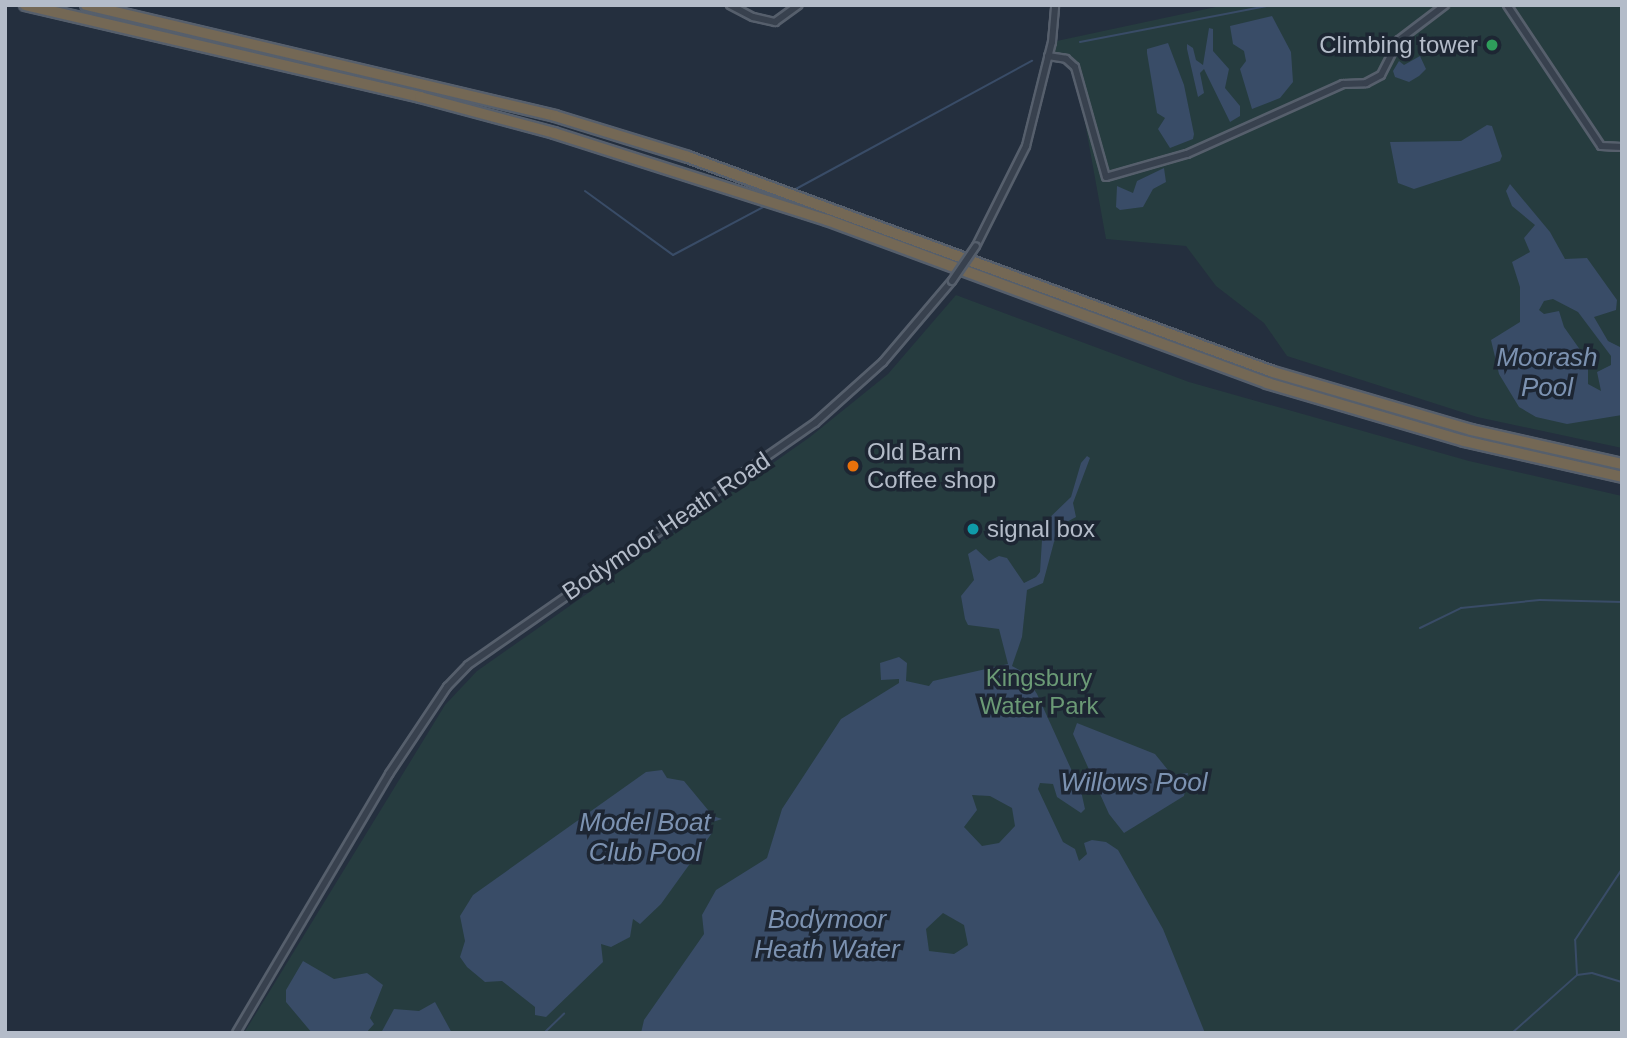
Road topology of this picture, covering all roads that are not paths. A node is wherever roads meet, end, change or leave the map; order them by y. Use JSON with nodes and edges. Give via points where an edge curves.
{"nodes":[{"id":1,"x":25,"y":5,"type":"edge"},
{"id":2,"x":86,"y":5,"type":"edge"},
{"id":3,"x":730,"y":5,"type":"edge"},
{"id":4,"x":798,"y":5,"type":"edge"},
{"id":5,"x":1055,"y":5,"type":"edge"},
{"id":6,"x":1445,"y":5,"type":"edge"},
{"id":7,"x":1507,"y":5,"type":"edge"},
{"id":8,"x":1048,"y":56,"type":"junction"},
{"id":9,"x":1622,"y":147,"type":"edge"},
{"id":10,"x":1622,"y":464,"type":"edge"},
{"id":11,"x":1622,"y":477,"type":"edge"},
{"id":12,"x":236,"y":1033,"type":"edge"}],
"edges":[{"from":1,"to":11,"type":"highway","via":[[554,133],[827,220],[1267,383],[1464,441]]},
{"from":2,"to":10,"type":"highway","via":[[555,116],[688,157],[1273,372],[1471,430]]},
{"from":3,"to":4,"type":"street","via":[[775,22]]},
{"from":5,"to":8,"type":"street","name":"Bodymoor Heath Road"},
{"from":6,"to":8,"type":"street","via":[[1399,40],[1381,75],[1366,83],[1343,83],[1187,154],[1106,177],[1075,67],[1066,59]]},
{"from":7,"to":9,"type":"street","via":[[1597,142],[1607,148]]},
{"from":8,"to":12,"type":"street","name":"Bodymoor Heath Road","bridge":true,"via":[[1026,146],[976,246],[952,281],[883,362],[815,423],[468,664],[447,687],[389,774]]}]}
